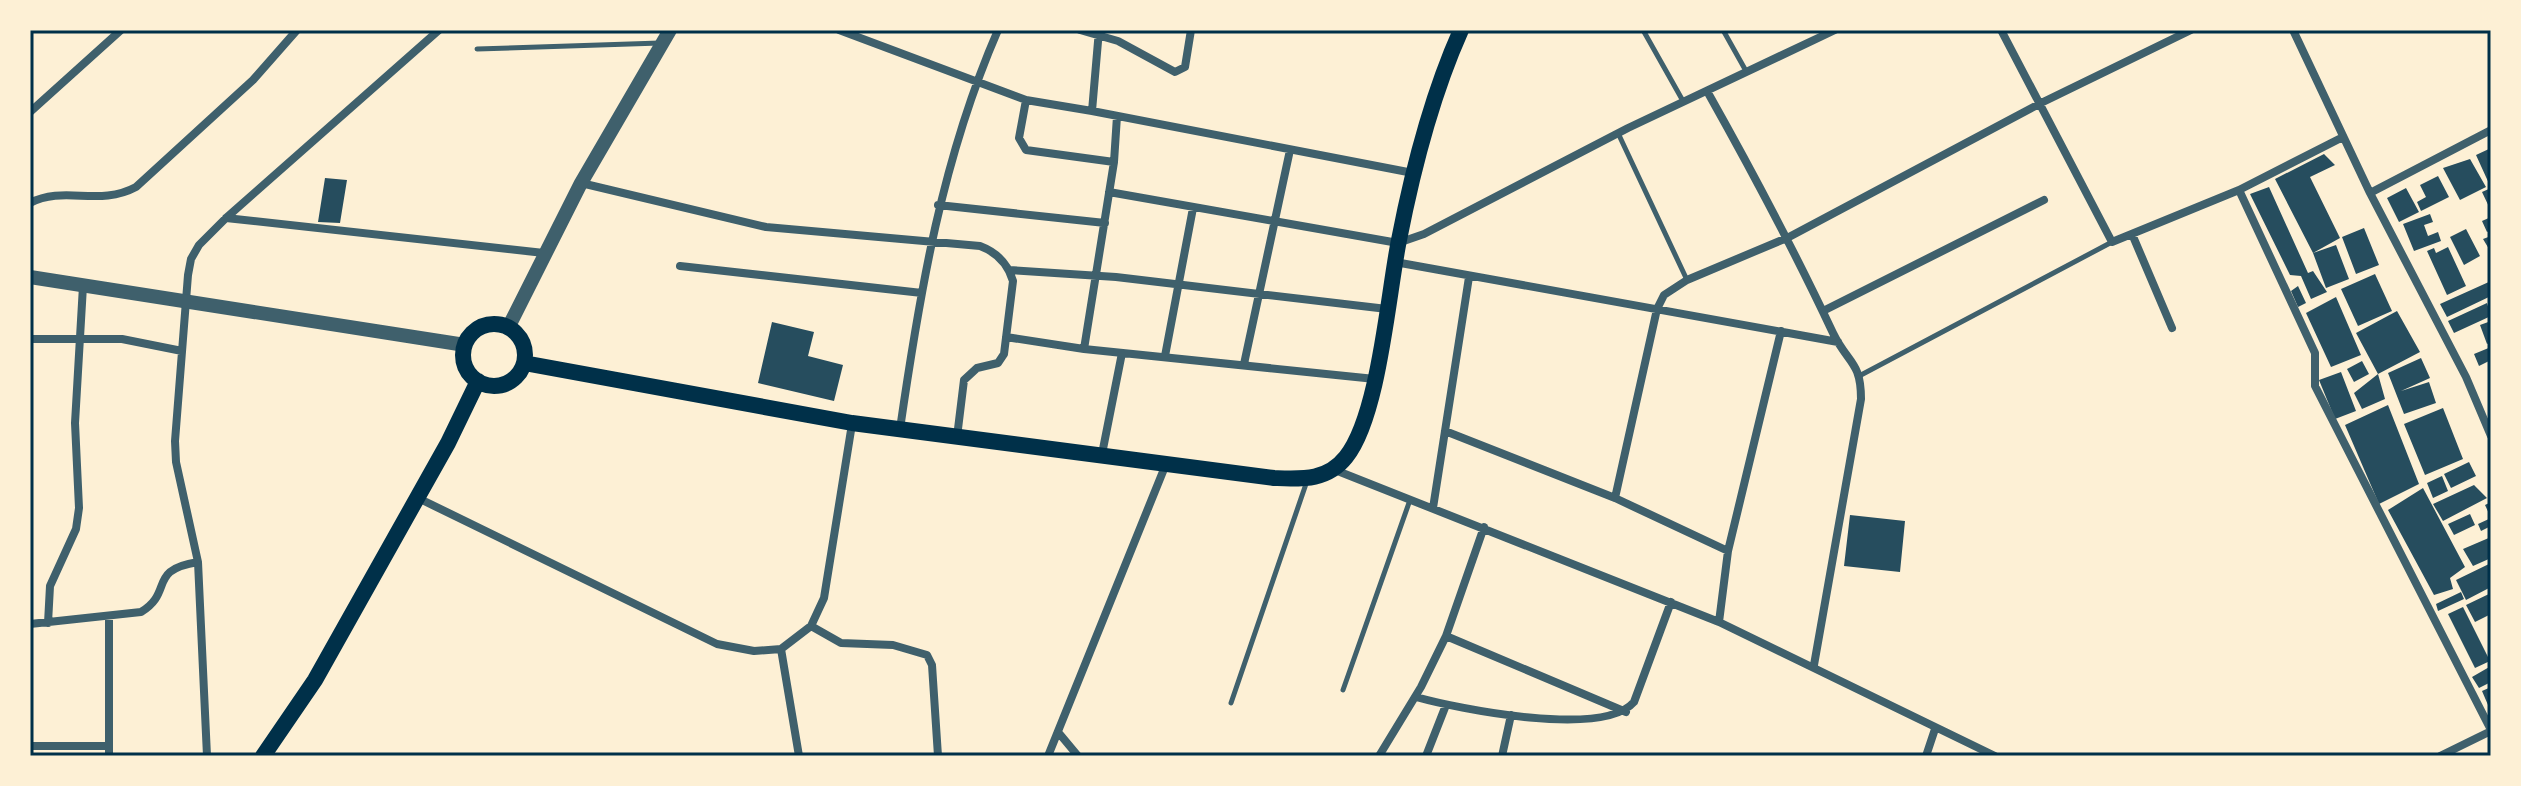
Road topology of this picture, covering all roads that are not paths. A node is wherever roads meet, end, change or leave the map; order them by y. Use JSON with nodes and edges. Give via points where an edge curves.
{"nodes":[{"id":1,"x":121,"y":30,"type":"edge"},
{"id":2,"x":297,"y":30,"type":"edge"},
{"id":3,"x":439,"y":30,"type":"edge"},
{"id":4,"x":839,"y":30,"type":"edge"},
{"id":5,"x":998,"y":30,"type":"edge"},
{"id":6,"x":1080,"y":30,"type":"edge"},
{"id":7,"x":1191,"y":30,"type":"edge"},
{"id":8,"x":1461,"y":30,"type":"edge"},
{"id":9,"x":1643,"y":30,"type":"edge"},
{"id":10,"x":1723,"y":30,"type":"edge"},
{"id":11,"x":1835,"y":30,"type":"edge"},
{"id":12,"x":2001,"y":30,"type":"edge"},
{"id":13,"x":2191,"y":30,"type":"edge"},
{"id":14,"x":2293,"y":30,"type":"edge"},
{"id":15,"x":1098,"y":33,"type":"edge"},
{"id":16,"x":666,"y":36,"type":"edge"},
{"id":17,"x":477,"y":49,"type":"dead end"},
{"id":18,"x":1747,"y":73,"type":"junction"},
{"id":19,"x":976,"y":83,"type":"junction"},
{"id":20,"x":1707,"y":91,"type":"junction"},
{"id":21,"x":1026,"y":100,"type":"junction"},
{"id":22,"x":1683,"y":101,"type":"junction"},
{"id":23,"x":2041,"y":103,"type":"junction"},
{"id":24,"x":1092,"y":111,"type":"junction"},
{"id":25,"x":30,"y":112,"type":"edge"},
{"id":26,"x":1117,"y":116,"type":"junction"},
{"id":27,"x":2491,"y":130,"type":"edge"},
{"id":28,"x":1618,"y":133,"type":"junction"},
{"id":29,"x":2343,"y":137,"type":"junction"},
{"id":30,"x":1290,"y":150,"type":"junction"},
{"id":31,"x":1114,"y":162,"type":"junction"},
{"id":32,"x":1413,"y":173,"type":"junction"},
{"id":33,"x":581,"y":183,"type":"junction"},
{"id":34,"x":2239,"y":190,"type":"junction"},
{"id":35,"x":1109,"y":192,"type":"junction"},
{"id":36,"x":2370,"y":193,"type":"junction"},
{"id":37,"x":2044,"y":200,"type":"dead end"},
{"id":38,"x":30,"y":203,"type":"edge"},
{"id":39,"x":938,"y":205,"type":"junction"},
{"id":40,"x":1193,"y":208,"type":"junction"},
{"id":41,"x":226,"y":218,"type":"junction"},
{"id":42,"x":1273,"y":221,"type":"junction"},
{"id":43,"x":1105,"y":223,"type":"junction"},
{"id":44,"x":2132,"y":234,"type":"junction"},
{"id":45,"x":1789,"y":237,"type":"junction"},
{"id":46,"x":934,"y":242,"type":"junction"},
{"id":47,"x":2112,"y":242,"type":"junction"},
{"id":48,"x":1398,"y":243,"type":"junction"},
{"id":49,"x":544,"y":253,"type":"junction"},
{"id":50,"x":1395,"y":262,"type":"junction"},
{"id":51,"x":680,"y":266,"type":"dead end"},
{"id":52,"x":1009,"y":270,"type":"junction"},
{"id":53,"x":1097,"y":276,"type":"junction"},
{"id":54,"x":30,"y":277,"type":"edge"},
{"id":55,"x":1469,"y":277,"type":"junction"},
{"id":56,"x":1687,"y":280,"type":"junction"},
{"id":57,"x":1178,"y":285,"type":"junction"},
{"id":58,"x":83,"y":286,"type":"junction"},
{"id":59,"x":922,"y":293,"type":"junction"},
{"id":60,"x":1258,"y":295,"type":"junction"},
{"id":61,"x":186,"y":303,"type":"junction"},
{"id":62,"x":1387,"y":309,"type":"junction"},
{"id":63,"x":1657,"y":309,"type":"junction"},
{"id":64,"x":1823,"y":311,"type":"junction"},
{"id":65,"x":508,"y":328,"type":"junction"},
{"id":66,"x":2172,"y":328,"type":"dead end"},
{"id":67,"x":1781,"y":331,"type":"junction"},
{"id":68,"x":79,"y":337,"type":"junction"},
{"id":69,"x":1006,"y":337,"type":"junction"},
{"id":70,"x":30,"y":339,"type":"edge"},
{"id":71,"x":1838,"y":342,"type":"junction"},
{"id":72,"x":465,"y":345,"type":"junction"},
{"id":73,"x":1084,"y":349,"type":"junction"},
{"id":74,"x":182,"y":351,"type":"junction"},
{"id":75,"x":1122,"y":353,"type":"junction"},
{"id":76,"x":1165,"y":356,"type":"junction"},
{"id":77,"x":524,"y":363,"type":"junction"},
{"id":78,"x":1244,"y":364,"type":"junction"},
{"id":79,"x":1861,"y":375,"type":"junction"},
{"id":80,"x":1375,"y":379,"type":"junction"},
{"id":81,"x":478,"y":381,"type":"junction"},
{"id":82,"x":852,"y":423,"type":"junction"},
{"id":83,"x":900,"y":430,"type":"junction"},
{"id":84,"x":1445,"y":431,"type":"junction"},
{"id":85,"x":2491,"y":436,"type":"edge"},
{"id":86,"x":957,"y":437,"type":"junction"},
{"id":87,"x":1102,"y":454,"type":"junction"},
{"id":88,"x":1166,"y":464,"type":"junction"},
{"id":89,"x":1335,"y":470,"type":"junction"},
{"id":90,"x":1307,"y":480,"type":"junction"},
{"id":91,"x":418,"y":498,"type":"junction"},
{"id":92,"x":1615,"y":498,"type":"junction"},
{"id":93,"x":1410,"y":500,"type":"junction"},
{"id":94,"x":1433,"y":508,"type":"junction"},
{"id":95,"x":1484,"y":527,"type":"junction"},
{"id":96,"x":1728,"y":551,"type":"junction"},
{"id":97,"x":198,"y":562,"type":"junction"},
{"id":98,"x":1671,"y":602,"type":"junction"},
{"id":99,"x":109,"y":617,"type":"junction"},
{"id":100,"x":1719,"y":622,"type":"junction"},
{"id":101,"x":48,"y":623,"type":"junction"},
{"id":102,"x":30,"y":624,"type":"edge"},
{"id":103,"x":811,"y":626,"type":"junction"},
{"id":104,"x":1446,"y":636,"type":"junction"},
{"id":105,"x":781,"y":649,"type":"junction"},
{"id":106,"x":1814,"y":665,"type":"junction"},
{"id":107,"x":1343,"y":690,"type":"dead end"},
{"id":108,"x":1416,"y":697,"type":"junction"},
{"id":109,"x":1231,"y":703,"type":"dead end"},
{"id":110,"x":1446,"y":705,"type":"junction"},
{"id":111,"x":1626,"y":712,"type":"junction"},
{"id":112,"x":1511,"y":715,"type":"junction"},
{"id":113,"x":1935,"y":729,"type":"junction"},
{"id":114,"x":2491,"y":730,"type":"edge"},
{"id":115,"x":1058,"y":732,"type":"junction"},
{"id":116,"x":30,"y":746,"type":"edge"},
{"id":117,"x":109,"y":746,"type":"junction"},
{"id":118,"x":109,"y":756,"type":"edge"},
{"id":119,"x":207,"y":756,"type":"edge"},
{"id":120,"x":263,"y":756,"type":"edge"},
{"id":121,"x":799,"y":756,"type":"edge"},
{"id":122,"x":938,"y":756,"type":"edge"},
{"id":123,"x":1048,"y":756,"type":"edge"},
{"id":124,"x":1078,"y":756,"type":"edge"},
{"id":125,"x":1379,"y":756,"type":"edge"},
{"id":126,"x":1426,"y":756,"type":"edge"},
{"id":127,"x":1502,"y":756,"type":"edge"},
{"id":128,"x":1926,"y":756,"type":"edge"},
{"id":129,"x":1995,"y":756,"type":"edge"},
{"id":130,"x":2440,"y":756,"type":"edge"}],
"edges":[{"from":1,"to":25,"type":"street"},
{"from":2,"to":38,"type":"street","via":[[253,80],[136,187],[119,196],[45,196]]},
{"from":3,"to":41,"type":"street"},
{"from":4,"to":19,"type":"street"},
{"from":5,"to":19,"type":"street"},
{"from":6,"to":15,"type":"street"},
{"from":7,"to":15,"type":"street","via":[[1181,72],[1169,71]]},
{"from":8,"to":32,"type":"main road","via":[[1430,109]]},
{"from":9,"to":22,"type":"lane"},
{"from":10,"to":18,"type":"lane"},
{"from":11,"to":18,"type":"street"},
{"from":12,"to":23,"type":"street"},
{"from":13,"to":23,"type":"street"},
{"from":14,"to":29,"type":"street"},
{"from":15,"to":24,"type":"street"},
{"from":16,"to":17,"type":"lane"},
{"from":16,"to":33,"type":"street"},
{"from":18,"to":20,"type":"street"},
{"from":19,"to":21,"type":"street"},
{"from":19,"to":39,"type":"street"},
{"from":20,"to":22,"type":"street"},
{"from":20,"to":45,"type":"street"},
{"from":21,"to":24,"type":"street"},
{"from":21,"to":31,"type":"street","via":[[1019,138],[1026,150]]},
{"from":22,"to":28,"type":"street"},
{"from":23,"to":45,"type":"street"},
{"from":23,"to":47,"type":"street"},
{"from":24,"to":26,"type":"street"},
{"from":26,"to":30,"type":"street"},
{"from":26,"to":31,"type":"street"},
{"from":27,"to":36,"type":"street"},
{"from":28,"to":48,"type":"street"},
{"from":28,"to":56,"type":"lane"},
{"from":29,"to":34,"type":"street"},
{"from":29,"to":36,"type":"street"},
{"from":30,"to":32,"type":"street"},
{"from":30,"to":42,"type":"street"},
{"from":31,"to":35,"type":"street"},
{"from":32,"to":48,"type":"main road"},
{"from":33,"to":46,"type":"street","via":[[766,227]]},
{"from":33,"to":49,"type":"street"},
{"from":34,"to":44,"type":"street"},
{"from":34,"to":114,"type":"street","via":[[2315,353],[2315,386]]},
{"from":35,"to":40,"type":"street"},
{"from":35,"to":43,"type":"street"},
{"from":36,"to":85,"type":"street"},
{"from":37,"to":64,"type":"street"},
{"from":39,"to":43,"type":"street"},
{"from":39,"to":46,"type":"street"},
{"from":40,"to":42,"type":"street"},
{"from":40,"to":57,"type":"street"},
{"from":41,"to":49,"type":"street"},
{"from":41,"to":61,"type":"street","via":[[191,259]]},
{"from":42,"to":48,"type":"street"},
{"from":42,"to":60,"type":"street"},
{"from":43,"to":53,"type":"street"},
{"from":44,"to":47,"type":"street"},
{"from":44,"to":66,"type":"street"},
{"from":45,"to":56,"type":"street"},
{"from":45,"to":64,"type":"street"},
{"from":46,"to":52,"type":"street","via":[[980,246]]},
{"from":46,"to":59,"type":"street"},
{"from":47,"to":79,"type":"lane"},
{"from":48,"to":50,"type":"main road"},
{"from":49,"to":65,"type":"street"},
{"from":50,"to":55,"type":"street"},
{"from":50,"to":62,"type":"main road"},
{"from":51,"to":59,"type":"street"},
{"from":52,"to":53,"type":"street"},
{"from":52,"to":69,"type":"street","via":[[1013,281]]},
{"from":53,"to":57,"type":"street"},
{"from":53,"to":73,"type":"street"},
{"from":54,"to":58,"type":"street"},
{"from":55,"to":63,"type":"street"},
{"from":55,"to":84,"type":"street"},
{"from":56,"to":63,"type":"street","via":[[1664,295]]},
{"from":57,"to":60,"type":"street"},
{"from":57,"to":76,"type":"street"},
{"from":58,"to":61,"type":"street"},
{"from":58,"to":68,"type":"street"},
{"from":59,"to":83,"type":"street"},
{"from":60,"to":62,"type":"street"},
{"from":60,"to":78,"type":"street"},
{"from":61,"to":72,"type":"street"},
{"from":61,"to":74,"type":"street"},
{"from":62,"to":80,"type":"main road"},
{"from":63,"to":67,"type":"street"},
{"from":63,"to":92,"type":"street"},
{"from":64,"to":71,"type":"street"},
{"from":65,"to":72,"type":"main road","via":[[477,329]]},
{"from":65,"to":77,"type":"main road","via":[[520,338]]},
{"from":67,"to":71,"type":"street"},
{"from":67,"to":96,"type":"street"},
{"from":68,"to":70,"type":"street"},
{"from":68,"to":74,"type":"street"},
{"from":68,"to":101,"type":"street","via":[[79,508],[76,529],[50,586]]},
{"from":69,"to":73,"type":"street"},
{"from":69,"to":86,"type":"street","via":[[998,363],[977,368],[964,380]]},
{"from":71,"to":79,"type":"street"},
{"from":72,"to":81,"type":"main road","via":[[467,370]]},
{"from":73,"to":75,"type":"street"},
{"from":74,"to":97,"type":"street","via":[[176,462]]},
{"from":75,"to":76,"type":"street"},
{"from":75,"to":87,"type":"street"},
{"from":76,"to":78,"type":"street"},
{"from":77,"to":81,"type":"main road","via":[[506,384]]},
{"from":77,"to":82,"type":"main road"},
{"from":78,"to":80,"type":"street"},
{"from":79,"to":106,"type":"street"},
{"from":80,"to":89,"type":"main road","via":[[1355,443]]},
{"from":81,"to":91,"type":"main road"},
{"from":82,"to":83,"type":"main road"},
{"from":82,"to":103,"type":"street","via":[[824,598]]},
{"from":83,"to":86,"type":"main road"},
{"from":84,"to":92,"type":"street"},
{"from":84,"to":94,"type":"street"},
{"from":86,"to":87,"type":"main road"},
{"from":87,"to":88,"type":"main road"},
{"from":88,"to":90,"type":"main road"},
{"from":88,"to":115,"type":"street"},
{"from":89,"to":90,"type":"main road"},
{"from":89,"to":93,"type":"street"},
{"from":90,"to":109,"type":"lane"},
{"from":91,"to":105,"type":"street","via":[[717,644],[754,651]]},
{"from":91,"to":120,"type":"main road","via":[[314,682]]},
{"from":92,"to":96,"type":"street"},
{"from":93,"to":94,"type":"street"},
{"from":93,"to":107,"type":"lane"},
{"from":94,"to":95,"type":"street"},
{"from":95,"to":98,"type":"street"},
{"from":95,"to":104,"type":"street"},
{"from":96,"to":100,"type":"street"},
{"from":97,"to":99,"type":"street","via":[[173,566],[153,605]]},
{"from":97,"to":119,"type":"street"},
{"from":98,"to":100,"type":"street"},
{"from":98,"to":111,"type":"street"},
{"from":99,"to":101,"type":"street"},
{"from":99,"to":117,"type":"street"},
{"from":100,"to":106,"type":"street"},
{"from":101,"to":102,"type":"street"},
{"from":103,"to":105,"type":"street"},
{"from":103,"to":122,"type":"street","via":[[841,643],[893,645],[927,655]]},
{"from":104,"to":108,"type":"street"},
{"from":104,"to":111,"type":"street"},
{"from":105,"to":121,"type":"street"},
{"from":106,"to":113,"type":"street"},
{"from":108,"to":110,"type":"street"},
{"from":108,"to":125,"type":"street"},
{"from":110,"to":112,"type":"street"},
{"from":110,"to":126,"type":"street"},
{"from":111,"to":112,"type":"street","via":[[1591,719]]},
{"from":112,"to":127,"type":"street"},
{"from":113,"to":128,"type":"street"},
{"from":113,"to":129,"type":"street"},
{"from":114,"to":130,"type":"street"},
{"from":115,"to":123,"type":"street"},
{"from":115,"to":124,"type":"street"},
{"from":116,"to":117,"type":"street"},
{"from":117,"to":118,"type":"street"}]}
